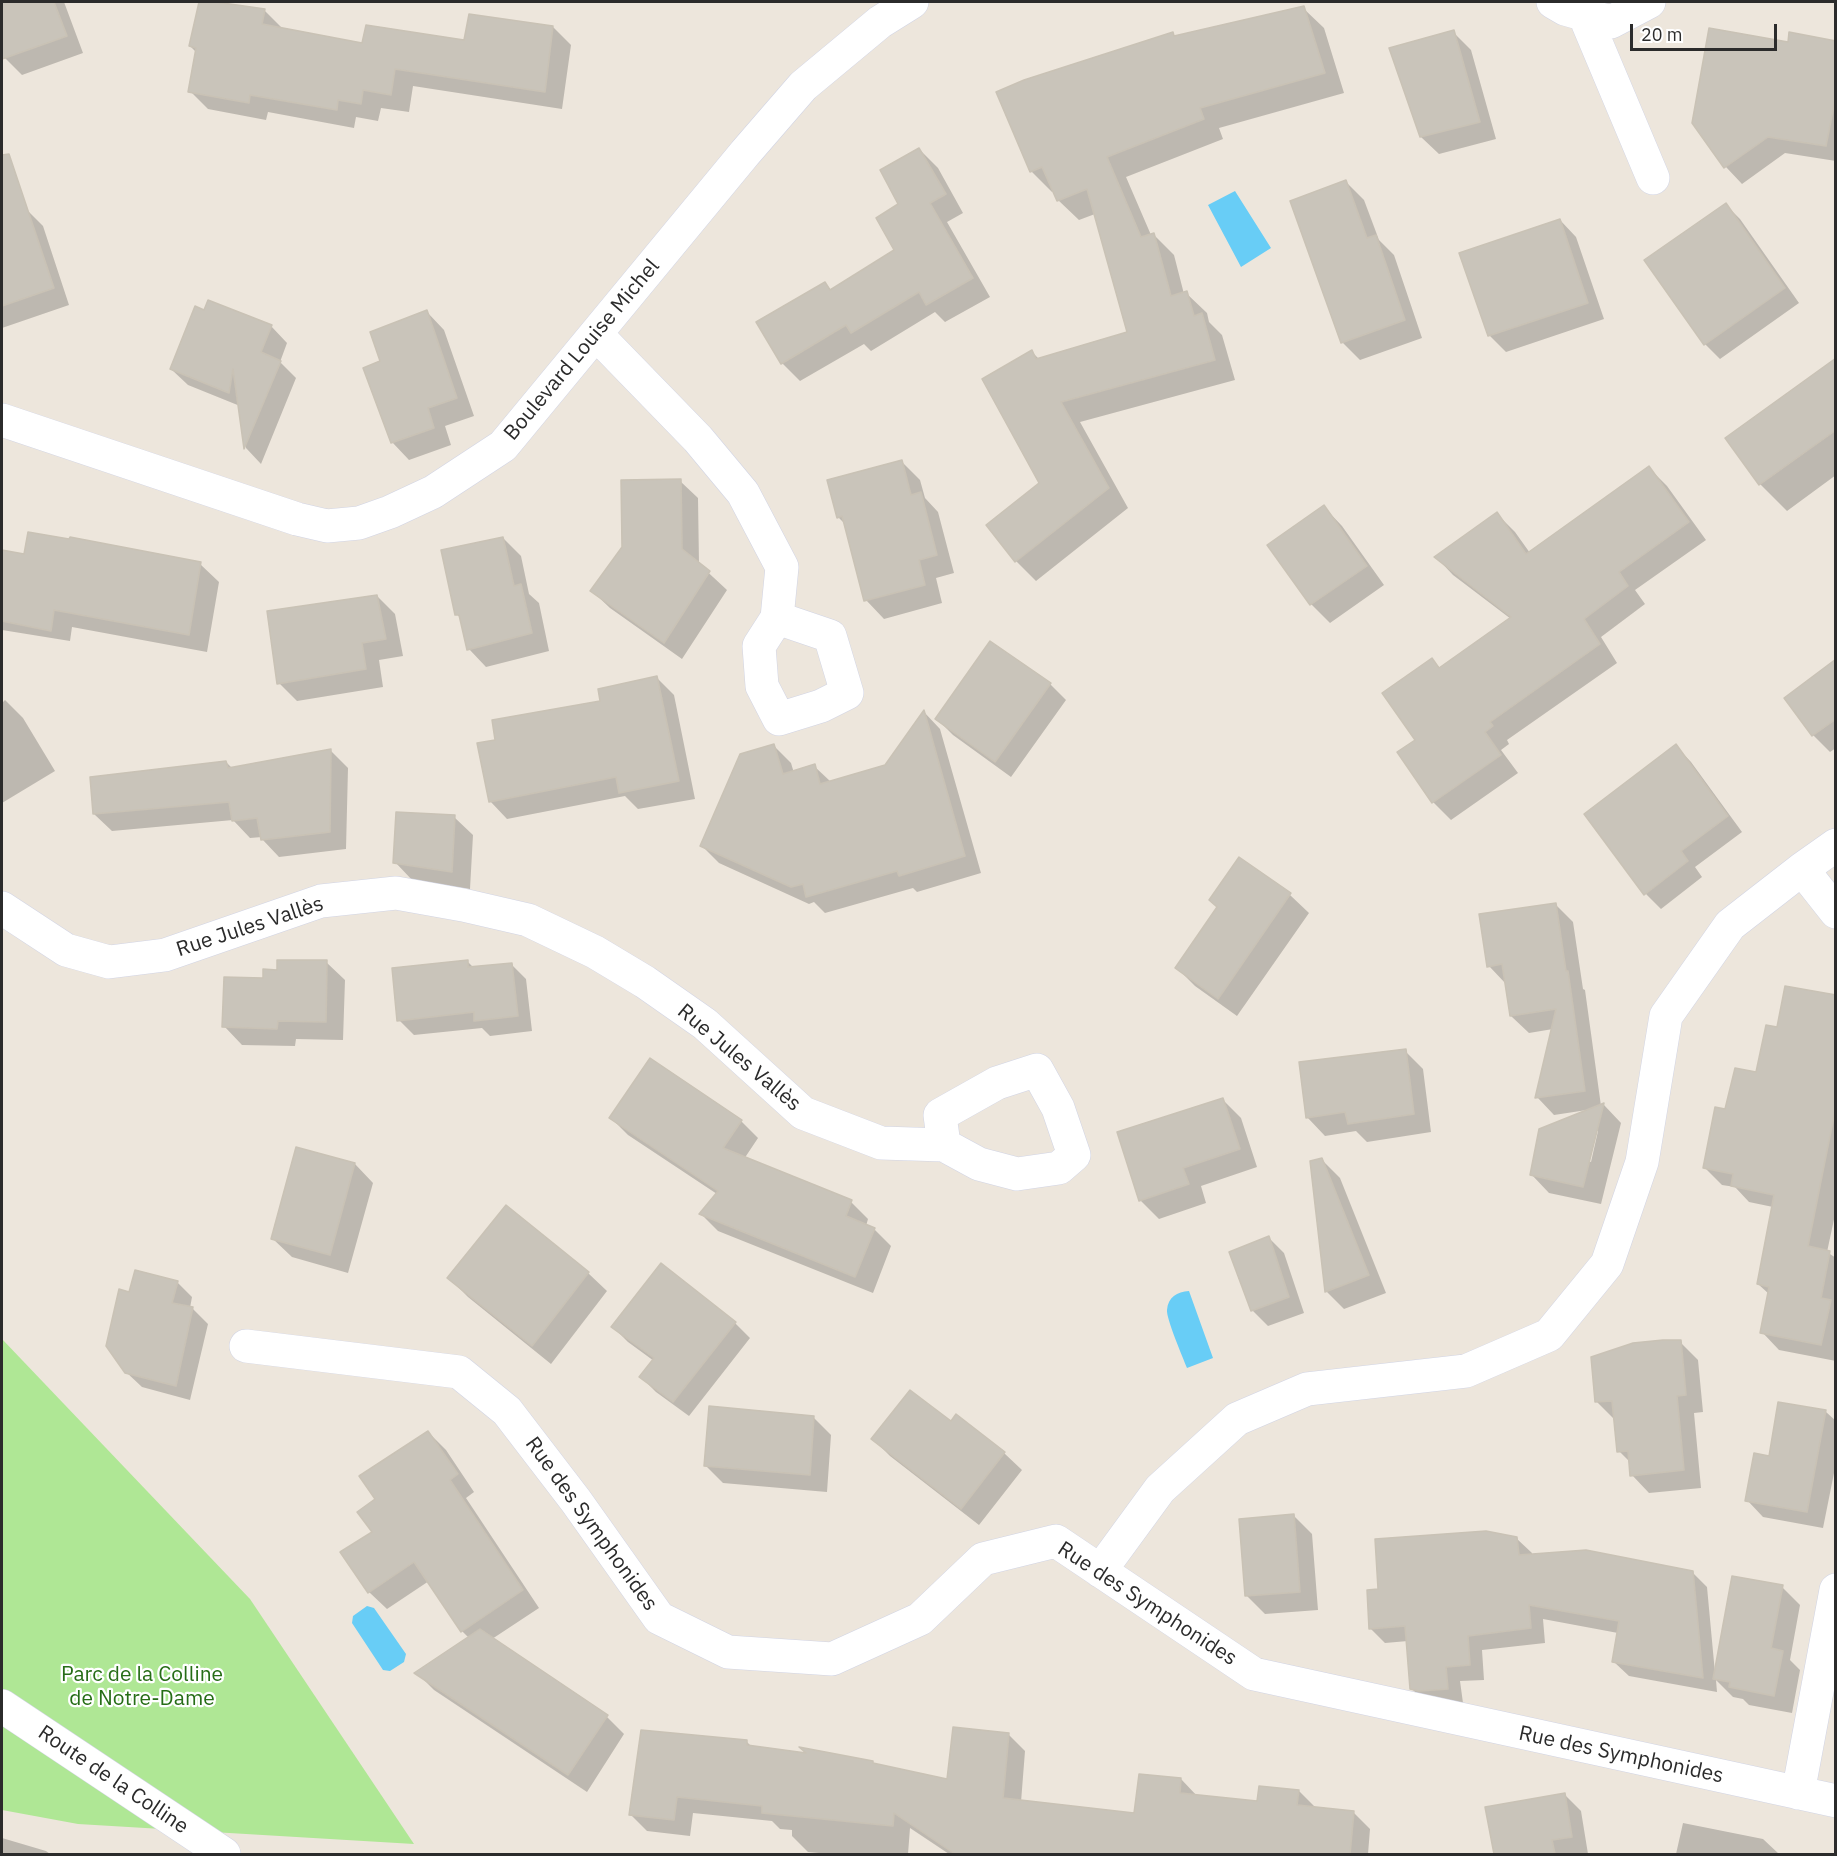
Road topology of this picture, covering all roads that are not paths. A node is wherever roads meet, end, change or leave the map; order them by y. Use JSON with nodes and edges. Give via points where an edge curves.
{"nodes":[{"id":1,"x":912,"y":2,"type":"edge"},
{"id":2,"x":1553,"y":2,"type":"edge"},
{"id":3,"x":1648,"y":2,"type":"edge"},
{"id":4,"x":1584,"y":14,"type":"junction"},
{"id":5,"x":1653,"y":178,"type":"dead end"},
{"id":6,"x":596,"y":334,"type":"junction"},
{"id":7,"x":2,"y":420,"type":"edge"},
{"id":8,"x":777,"y":618,"type":"dead end"},
{"id":9,"x":1836,"y":845,"type":"edge"},
{"id":10,"x":1802,"y":869,"type":"junction"},
{"id":11,"x":2,"y":908,"type":"edge"},
{"id":12,"x":1836,"y":912,"type":"edge"},
{"id":13,"x":944,"y":1145,"type":"dead end"},
{"id":14,"x":246,"y":1346,"type":"dead end"},
{"id":15,"x":1100,"y":1571,"type":"junction"},
{"id":16,"x":1836,"y":1590,"type":"edge"},
{"id":17,"x":2,"y":1706,"type":"edge"},
{"id":18,"x":1798,"y":1793,"type":"junction"},
{"id":19,"x":1836,"y":1801,"type":"edge"},
{"id":20,"x":224,"y":1854,"type":"edge"}],
"edges":[{"from":1,"to":6,"type":"street","name":"Boulevard Louise Michel","via":[[880,22],[803,86]]},
{"from":2,"to":4,"type":"street"},
{"from":3,"to":4,"type":"street","via":[[1611,22]]},
{"from":4,"to":5,"type":"street"},
{"from":6,"to":7,"type":"street","name":"Boulevard Louise Michel","via":[[503,446],[433,492],[359,523],[327,526],[297,519]]},
{"from":6,"to":8,"type":"street","via":[[698,439],[743,493],[782,567]]},
{"from":9,"to":10,"type":"street"},
{"from":10,"to":12,"type":"street"},
{"from":10,"to":15,"type":"street","via":[[1730,925],[1666,1016],[1642,1162],[1607,1264],[1549,1335],[1466,1371],[1307,1389],[1237,1419],[1160,1489]]},
{"from":11,"to":13,"type":"street","name":"Rue Jules Vallès","via":[[66,950],[109,962],[165,955],[321,901],[396,893],[528,920],[595,952],[705,1024],[803,1113],[881,1143]]},
{"from":14,"to":15,"type":"street","name":"Rue des Symphonides","via":[[459,1372],[507,1411],[659,1618],[728,1652],[832,1659],[920,1619],[983,1559],[1056,1541]]},
{"from":15,"to":18,"type":"street","name":"Rue des Symphonides","via":[[1254,1674]]},
{"from":16,"to":18,"type":"street"},
{"from":17,"to":20,"type":"street","name":"Route de la Colline"},
{"from":18,"to":19,"type":"street","name":"Rue des Symphonides"}]}
